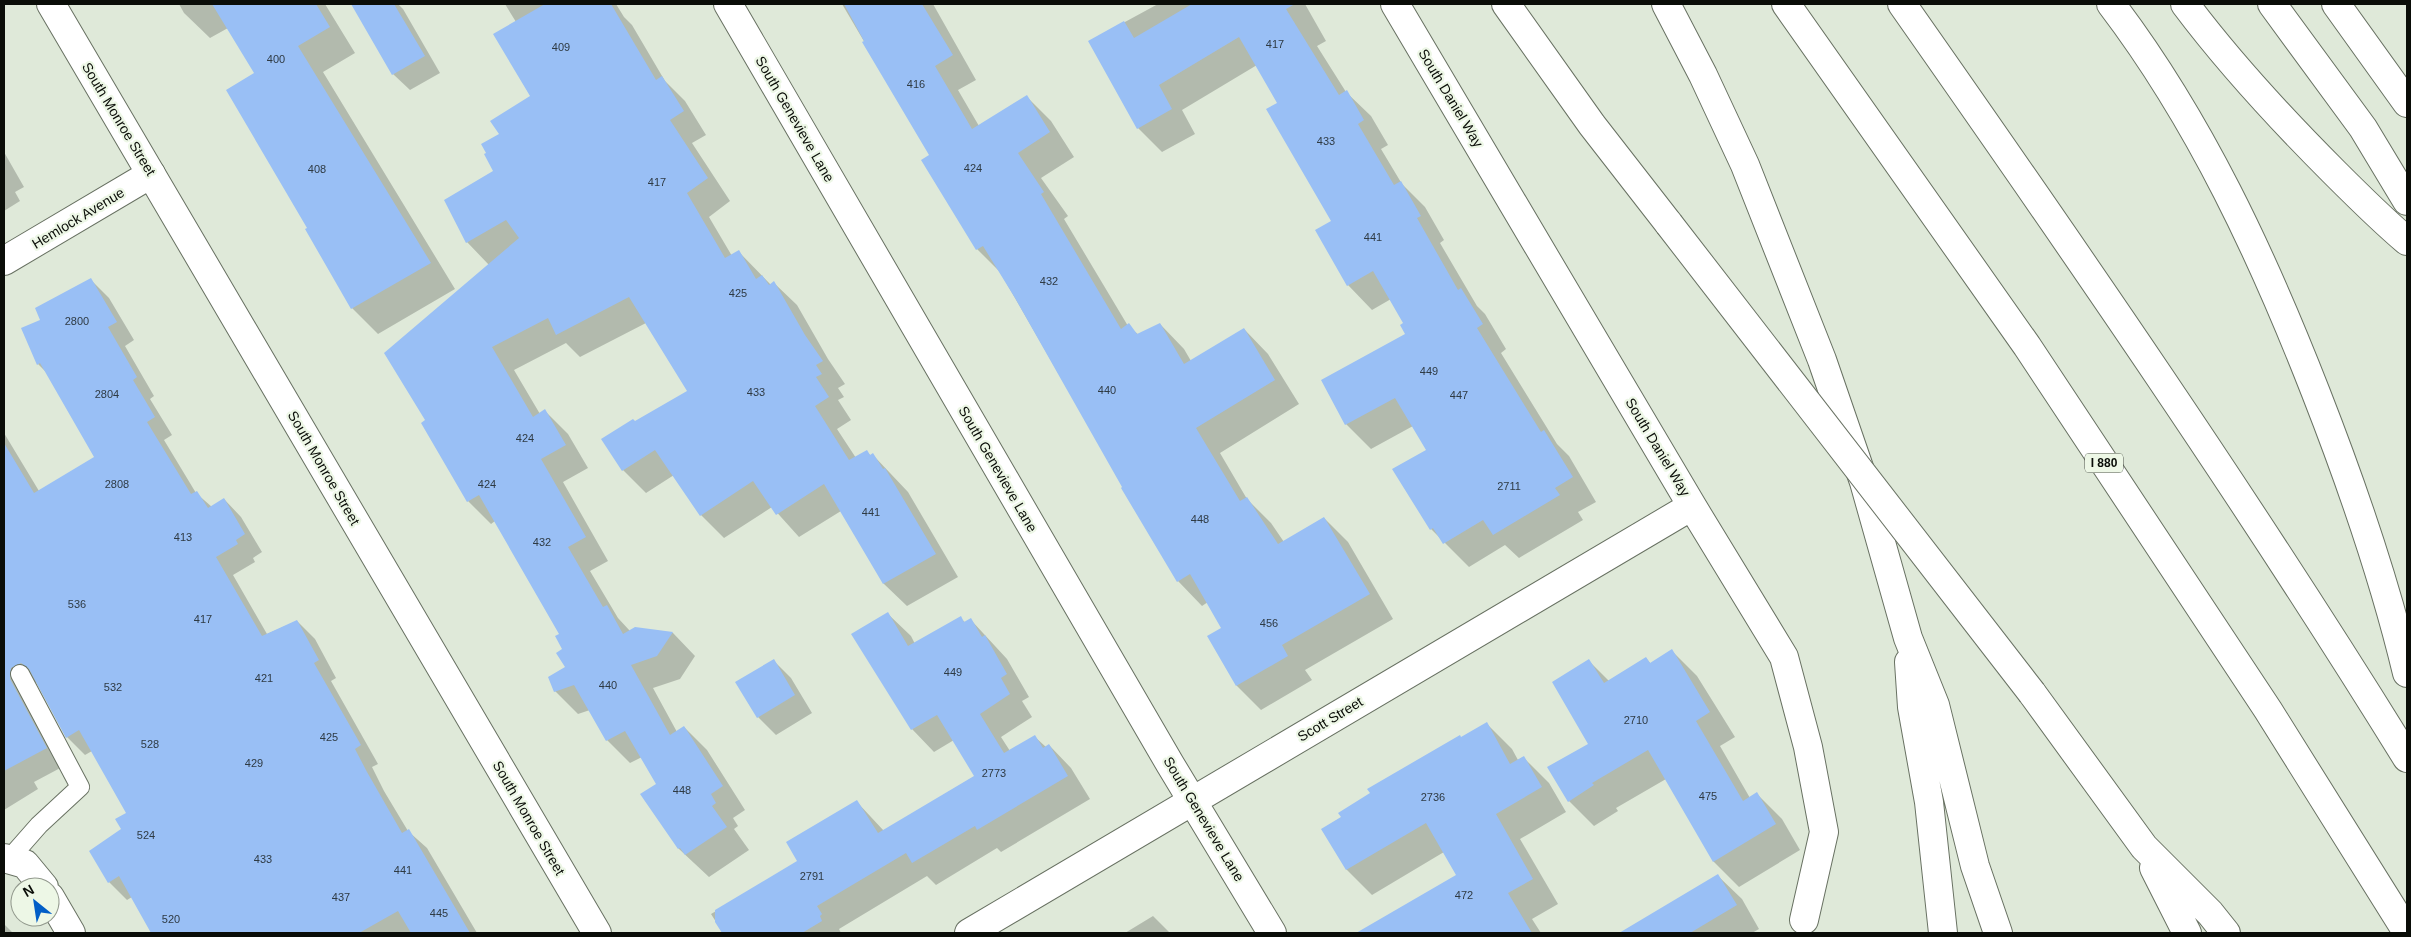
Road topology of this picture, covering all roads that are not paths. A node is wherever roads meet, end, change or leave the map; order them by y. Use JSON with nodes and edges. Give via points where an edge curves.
{"nodes":[{"id":1,"x":50,"y":4,"type":"edge"},
{"id":2,"x":728,"y":4,"type":"edge"},
{"id":3,"x":1396,"y":4,"type":"edge"},
{"id":4,"x":1506,"y":4,"type":"edge"},
{"id":5,"x":1666,"y":4,"type":"edge"},
{"id":6,"x":1786,"y":4,"type":"edge"},
{"id":7,"x":1902,"y":4,"type":"edge"},
{"id":8,"x":2111,"y":4,"type":"edge"},
{"id":9,"x":2184,"y":4,"type":"edge"},
{"id":10,"x":2272,"y":4,"type":"edge"},
{"id":11,"x":2336,"y":4,"type":"edge"},
{"id":12,"x":2407,"y":103,"type":"edge"},
{"id":13,"x":151,"y":174,"type":"junction"},
{"id":14,"x":2407,"y":201,"type":"edge"},
{"id":15,"x":2407,"y":241,"type":"edge"},
{"id":16,"x":4,"y":261,"type":"edge"},
{"id":17,"x":1692,"y":506,"type":"junction"},
{"id":18,"x":1908,"y":638,"type":"junction"},
{"id":19,"x":2407,"y":673,"type":"edge"},
{"id":20,"x":20,"y":674,"type":"dead end"},
{"id":21,"x":2407,"y":758,"type":"edge"},
{"id":22,"x":1193,"y":801,"type":"junction"},
{"id":23,"x":2144,"y":847,"type":"junction"},
{"id":24,"x":7,"y":858,"type":"edge"},
{"id":25,"x":36,"y":877,"type":"edge"},
{"id":26,"x":60,"y":914,"type":"edge"},
{"id":27,"x":1804,"y":920,"type":"dead end"},
{"id":28,"x":2407,"y":932,"type":"edge"},
{"id":29,"x":71,"y":933,"type":"edge"},
{"id":30,"x":597,"y":933,"type":"edge"},
{"id":31,"x":968,"y":933,"type":"edge"},
{"id":32,"x":1272,"y":933,"type":"edge"},
{"id":33,"x":1943,"y":933,"type":"edge"},
{"id":34,"x":1998,"y":933,"type":"edge"},
{"id":35,"x":2187,"y":933,"type":"edge"},
{"id":36,"x":2226,"y":933,"type":"edge"}],
"edges":[{"from":1,"to":13,"type":"main road","name":"South Monroe Street"},
{"from":2,"to":22,"type":"main road","name":"South Genevieve Lane"},
{"from":3,"to":17,"type":"main road","name":"South Daniel Way"},
{"from":4,"to":23,"type":"main road","bridge":true,"via":[[1592,126],[2032,693]]},
{"from":5,"to":18,"type":"main road","via":[[1745,165],[1815,342],[1864,482]]},
{"from":6,"to":28,"type":"main road","number":"I 880","via":[[2026,346],[2268,710]]},
{"from":7,"to":21,"type":"main road","via":[[2110,301],[2344,656]]},
{"from":8,"to":19,"type":"main road","via":[[2172,93],[2222,182],[2274,292],[2368,534]]},
{"from":9,"to":15,"type":"main road","via":[[2296,135]]},
{"from":10,"to":14,"type":"main road","via":[[2363,128]]},
{"from":11,"to":12,"type":"main road"},
{"from":13,"to":16,"type":"main road","name":"Hemlock Avenue"},
{"from":13,"to":30,"type":"main road","name":"South Monroe Street"},
{"from":17,"to":22,"type":"main road","name":"Scott Street"},
{"from":17,"to":27,"type":"main road","name":"South Daniel Way","via":[[1784,657],[1789,675],[1808,747],[1824,832]]},
{"from":18,"to":33,"type":"main road","via":[[1912,707],[1929,802]]},
{"from":18,"to":34,"type":"main road","via":[[1935,705],[1975,866]]},
{"from":20,"to":24,"type":"lane","via":[[80,787]]},
{"from":22,"to":31,"type":"main road","name":"Scott Street"},
{"from":22,"to":32,"type":"main road","name":"South Genevieve Lane"},
{"from":23,"to":35,"type":"main road"},
{"from":23,"to":36,"type":"main road"},
{"from":24,"to":25,"type":"main road","via":[[25,864]]},
{"from":26,"to":29,"type":"main road"}]}
